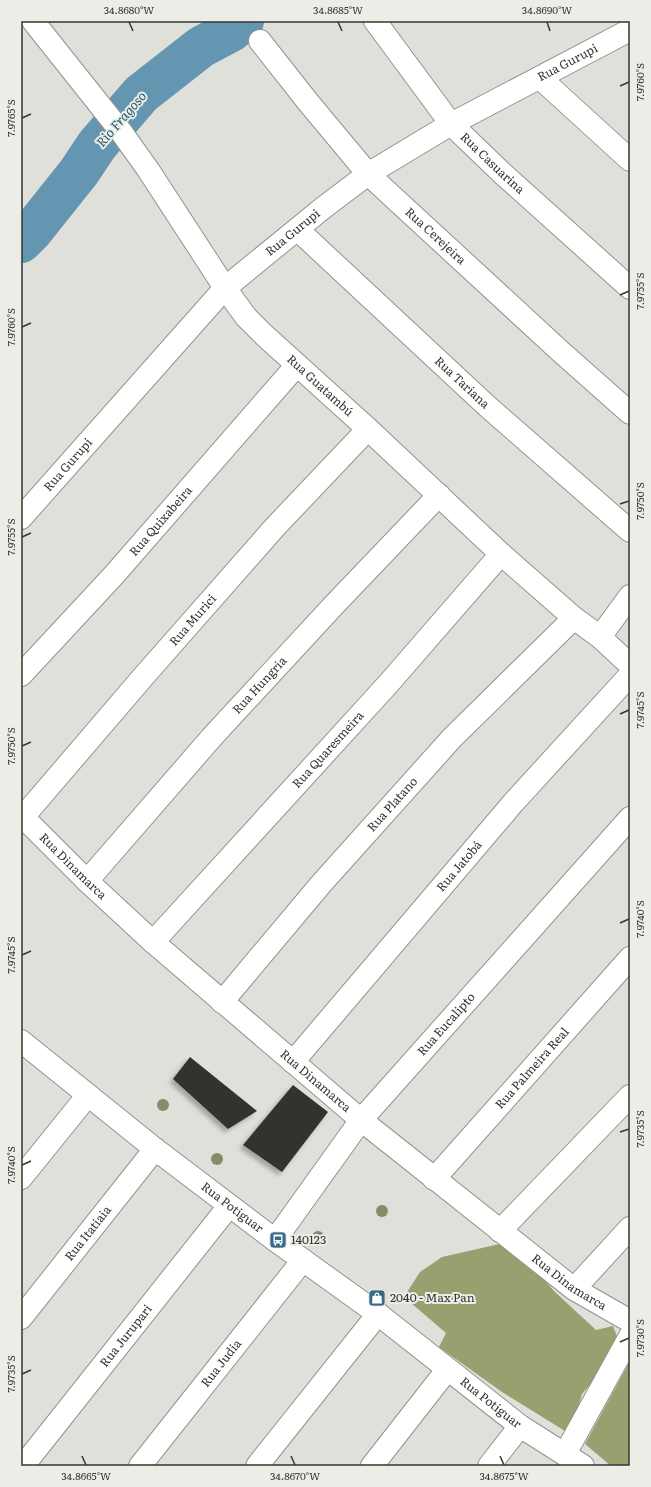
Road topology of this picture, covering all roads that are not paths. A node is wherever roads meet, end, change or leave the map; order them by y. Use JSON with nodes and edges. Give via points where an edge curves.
{"nodes":[{"id":1,"x":33,"y":21,"type":"edge"},
{"id":2,"x":374,"y":21,"type":"edge"},
{"id":3,"x":627,"y":34,"type":"edge"},
{"id":4,"x":260,"y":41,"type":"dead end"},
{"id":5,"x":540,"y":78,"type":"junction"},
{"id":6,"x":451,"y":124,"type":"junction"},
{"id":7,"x":630,"y":160,"type":"edge"},
{"id":8,"x":368,"y":174,"type":"junction"},
{"id":9,"x":298,"y":230,"type":"junction"},
{"id":10,"x":225,"y":288,"type":"junction"},
{"id":11,"x":630,"y":288,"type":"edge"},
{"id":12,"x":297,"y":365,"type":"junction"},
{"id":13,"x":630,"y":413,"type":"edge"},
{"id":14,"x":368,"y":429,"type":"junction"},
{"id":15,"x":438,"y":495,"type":"junction"},
{"id":16,"x":21,"y":518,"type":"edge"},
{"id":17,"x":630,"y":531,"type":"edge"},
{"id":18,"x":501,"y":554,"type":"junction"},
{"id":19,"x":630,"y":596,"type":"edge"},
{"id":20,"x":574,"y":618,"type":"junction"},
{"id":21,"x":600,"y":637,"type":"junction"},
{"id":22,"x":630,"y":665,"type":"edge"},
{"id":23,"x":21,"y":675,"type":"edge"},
{"id":24,"x":630,"y":675,"type":"edge"},
{"id":25,"x":22,"y":816,"type":"edge"},
{"id":26,"x":630,"y":818,"type":"edge"},
{"id":27,"x":87,"y":881,"type":"junction"},
{"id":28,"x":153,"y":942,"type":"junction"},
{"id":29,"x":630,"y":958,"type":"edge"},
{"id":30,"x":222,"y":1002,"type":"junction"},
{"id":31,"x":21,"y":1041,"type":"edge"},
{"id":32,"x":293,"y":1062,"type":"junction"},
{"id":33,"x":88,"y":1095,"type":"junction"},
{"id":34,"x":630,"y":1096,"type":"edge"},
{"id":35,"x":361,"y":1120,"type":"junction"},
{"id":36,"x":155,"y":1149,"type":"junction"},
{"id":37,"x":21,"y":1178,"type":"edge"},
{"id":38,"x":434,"y":1179,"type":"junction"},
{"id":39,"x":229,"y":1206,"type":"junction"},
{"id":40,"x":630,"y":1228,"type":"edge"},
{"id":41,"x":500,"y":1231,"type":"junction"},
{"id":42,"x":275,"y":1240,"type":"junction"},
{"id":43,"x":303,"y":1260,"type":"junction"},
{"id":44,"x":574,"y":1289,"type":"junction"},
{"id":45,"x":378,"y":1314,"type":"junction"},
{"id":46,"x":21,"y":1318,"type":"edge"},
{"id":47,"x":630,"y":1321,"type":"edge"},
{"id":48,"x":630,"y":1336,"type":"edge"},
{"id":49,"x":447,"y":1370,"type":"junction"},
{"id":50,"x":520,"y":1426,"type":"junction"},
{"id":51,"x":565,"y":1454,"type":"junction"},
{"id":52,"x":23,"y":1466,"type":"edge"},
{"id":53,"x":140,"y":1466,"type":"edge"},
{"id":54,"x":257,"y":1466,"type":"edge"},
{"id":55,"x":372,"y":1466,"type":"edge"},
{"id":56,"x":489,"y":1466,"type":"edge"},
{"id":57,"x":583,"y":1466,"type":"edge"}],
"edges":[{"from":1,"to":10,"type":"street","name":"Rua Guatambú","via":[[109,116],[149,171]]},
{"from":2,"to":6,"type":"street","name":"Rua Casuarina"},
{"from":3,"to":5,"type":"street","name":"Rua Gurupi"},
{"from":4,"to":8,"type":"street","name":"Rua Cerejeira"},
{"from":5,"to":6,"type":"street","name":"Rua Gurupi"},
{"from":5,"to":7,"type":"street"},
{"from":6,"to":8,"type":"street","name":"Rua Gurupi"},
{"from":6,"to":11,"type":"street","name":"Rua Casuarina","via":[[502,174]]},
{"from":8,"to":9,"type":"street","name":"Rua Gurupi"},
{"from":8,"to":13,"type":"street","name":"Rua Cerejeira"},
{"from":9,"to":10,"type":"street","name":"Rua Gurupi"},
{"from":9,"to":17,"type":"street","name":"Rua Tariana","via":[[487,406]]},
{"from":10,"to":12,"type":"street","name":"Rua Guatambú","via":[[246,317]]},
{"from":10,"to":16,"type":"street","name":"Rua Gurupi"},
{"from":12,"to":14,"type":"street","name":"Rua Guatambú"},
{"from":12,"to":23,"type":"street","name":"Rua Quixabeira","via":[[114,575]]},
{"from":14,"to":15,"type":"street","name":"Rua Guatambú"},
{"from":14,"to":25,"type":"street","name":"Rua Murici","via":[[275,527]]},
{"from":15,"to":18,"type":"street","name":"Rua Guatambú"},
{"from":15,"to":27,"type":"street","name":"Rua Hungria","via":[[212,737]]},
{"from":18,"to":20,"type":"street","name":"Rua Guatambú"},
{"from":18,"to":28,"type":"street","name":"Rua Quaresmeira","via":[[389,683]]},
{"from":19,"to":21,"type":"street"},
{"from":20,"to":21,"type":"street","name":"Rua Guatambú"},
{"from":20,"to":30,"type":"street","name":"Rua Platano","via":[[452,738],[321,884]]},
{"from":21,"to":22,"type":"street","name":"Rua Guatambú"},
{"from":24,"to":32,"type":"street","name":"Rua Jatobá","via":[[513,803]]},
{"from":25,"to":27,"type":"street","name":"Rua Dinamarca"},
{"from":26,"to":35,"type":"street","name":"Rua Eucalipto"},
{"from":27,"to":28,"type":"street","name":"Rua Dinamarca"},
{"from":28,"to":30,"type":"street","name":"Rua Dinamarca"},
{"from":29,"to":38,"type":"street","name":"Rua Palmeira Real"},
{"from":30,"to":32,"type":"street","name":"Rua Dinamarca"},
{"from":31,"to":33,"type":"street","name":"Rua Potiguar"},
{"from":32,"to":35,"type":"street","name":"Rua Dinamarca"},
{"from":33,"to":36,"type":"street","name":"Rua Potiguar"},
{"from":33,"to":37,"type":"street"},
{"from":34,"to":41,"type":"street"},
{"from":35,"to":38,"type":"street","name":"Rua Dinamarca"},
{"from":35,"to":42,"type":"street","name":"Rua Eucalipto"},
{"from":36,"to":39,"type":"street","name":"Rua Potiguar"},
{"from":36,"to":46,"type":"street","name":"Rua Itatiaia"},
{"from":38,"to":41,"type":"street","name":"Rua Dinamarca"},
{"from":39,"to":42,"type":"street","name":"Rua Potiguar"},
{"from":39,"to":52,"type":"street","name":"Rua Jurupari"},
{"from":40,"to":44,"type":"street"},
{"from":41,"to":44,"type":"street","name":"Rua Dinamarca"},
{"from":42,"to":43,"type":"street","name":"Rua Potiguar"},
{"from":43,"to":45,"type":"street","name":"Rua Potiguar"},
{"from":43,"to":53,"type":"street","name":"Rua Judia"},
{"from":44,"to":47,"type":"street","name":"Rua Dinamarca"},
{"from":45,"to":49,"type":"street","name":"Rua Potiguar"},
{"from":45,"to":54,"type":"street"},
{"from":48,"to":51,"type":"street"},
{"from":49,"to":50,"type":"street","name":"Rua Potiguar"},
{"from":49,"to":55,"type":"street"},
{"from":50,"to":51,"type":"street","name":"Rua Potiguar"},
{"from":50,"to":56,"type":"street"},
{"from":51,"to":57,"type":"street","name":"Rua Potiguar"}]}
